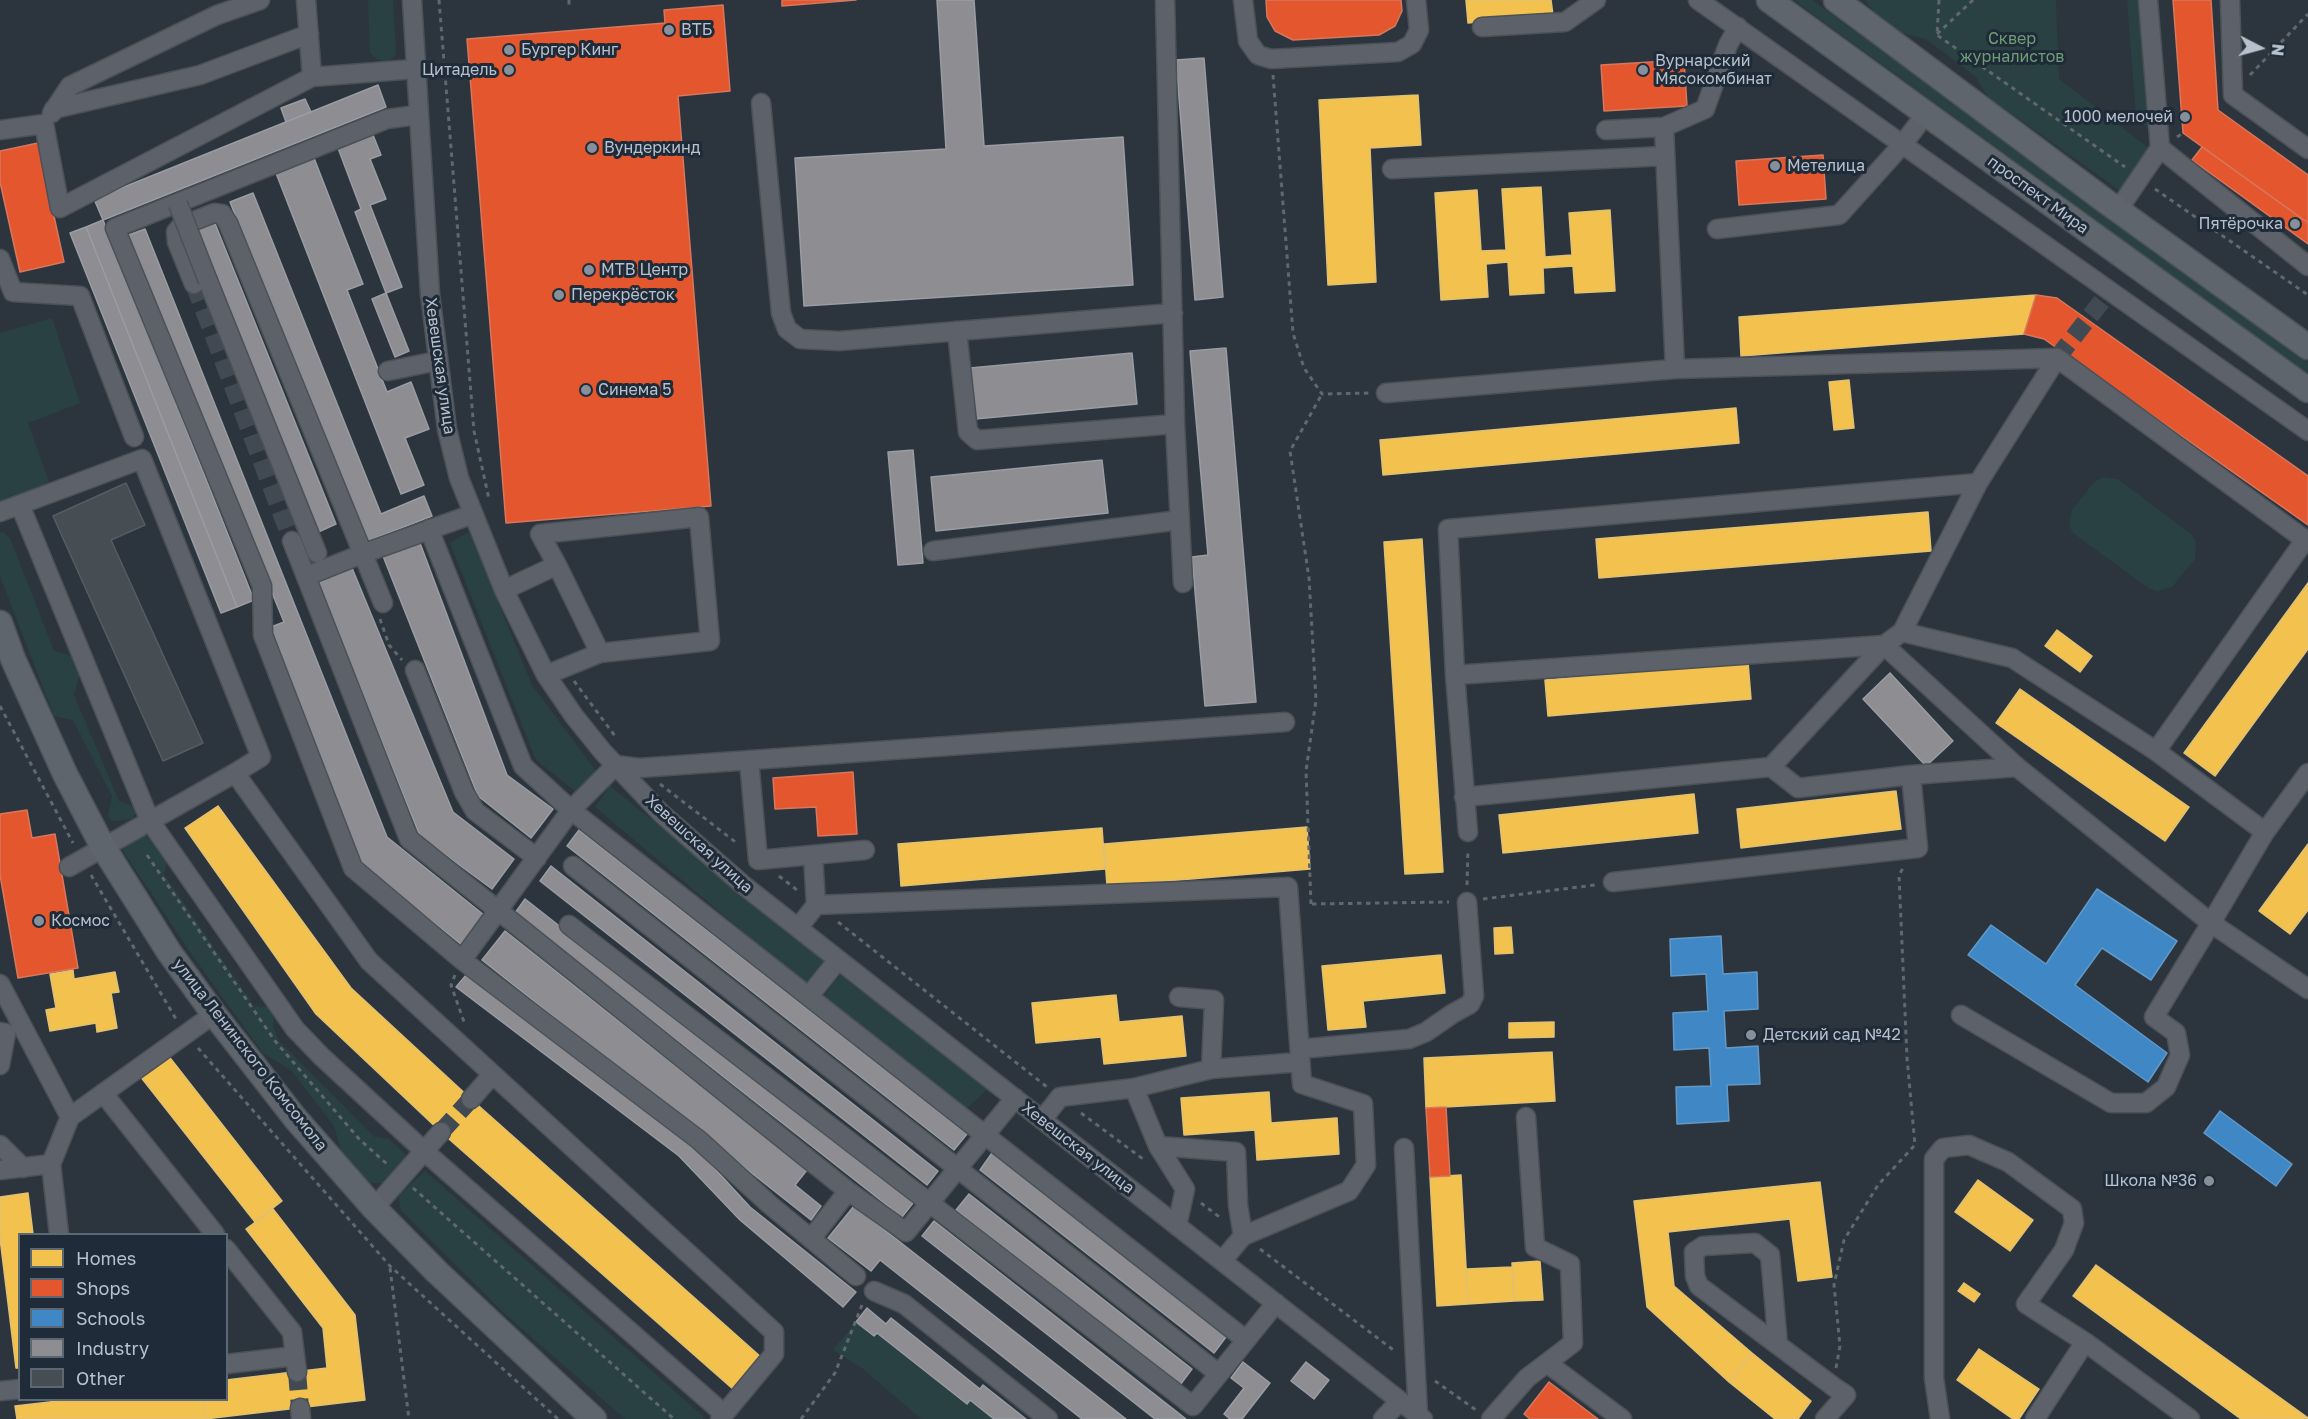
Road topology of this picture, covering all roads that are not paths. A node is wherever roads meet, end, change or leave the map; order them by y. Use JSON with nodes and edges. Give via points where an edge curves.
{"nodes":[{"id":1,"x":260,"y":0,"type":"edge"},
{"id":2,"x":306,"y":0,"type":"edge"},
{"id":3,"x":412,"y":0,"type":"edge"},
{"id":4,"x":1165,"y":0,"type":"edge"},
{"id":5,"x":1243,"y":0,"type":"edge"},
{"id":6,"x":1416,"y":0,"type":"edge"},
{"id":7,"x":1596,"y":0,"type":"edge"},
{"id":8,"x":1698,"y":0,"type":"edge"},
{"id":9,"x":1769,"y":0,"type":"edge"},
{"id":10,"x":1836,"y":0,"type":"edge"},
{"id":11,"x":2148,"y":0,"type":"edge"},
{"id":12,"x":2230,"y":0,"type":"edge"},
{"id":13,"x":1482,"y":27,"type":"dead end"},
{"id":14,"x":1738,"y":27,"type":"junction"},
{"id":15,"x":309,"y":34,"type":"junction"},
{"id":16,"x":415,"y":69,"type":"junction"},
{"id":17,"x":312,"y":77,"type":"junction"},
{"id":18,"x":761,"y":103,"type":"dead end"},
{"id":19,"x":417,"y":115,"type":"junction"},
{"id":20,"x":1926,"y":115,"type":"junction"},
{"id":21,"x":49,"y":117,"type":"junction"},
{"id":22,"x":1664,"y":127,"type":"junction"},
{"id":23,"x":0,"y":130,"type":"edge"},
{"id":24,"x":1606,"y":130,"type":"dead end"},
{"id":25,"x":1902,"y":145,"type":"junction"},
{"id":26,"x":2160,"y":148,"type":"junction"},
{"id":27,"x":2308,"y":149,"type":"edge"},
{"id":28,"x":1665,"y":156,"type":"junction"},
{"id":29,"x":1392,"y":170,"type":"dead end"},
{"id":30,"x":178,"y":204,"type":"junction"},
{"id":31,"x":2118,"y":210,"type":"junction"},
{"id":32,"x":1717,"y":229,"type":"dead end"},
{"id":33,"x":0,"y":259,"type":"edge"},
{"id":34,"x":2308,"y":266,"type":"edge"},
{"id":35,"x":201,"y":283,"type":"junction"},
{"id":36,"x":1173,"y":313,"type":"junction"},
{"id":37,"x":957,"y":331,"type":"junction"},
{"id":38,"x":2308,"y":346,"type":"edge"},
{"id":39,"x":2057,"y":358,"type":"junction"},
{"id":40,"x":437,"y":361,"type":"junction"},
{"id":41,"x":1675,"y":369,"type":"junction"},
{"id":42,"x":388,"y":371,"type":"dead end"},
{"id":43,"x":2308,"y":390,"type":"edge"},
{"id":44,"x":1386,"y":393,"type":"road end"},
{"id":45,"x":1175,"y":424,"type":"junction"},
{"id":46,"x":2308,"y":431,"type":"edge"},
{"id":47,"x":134,"y":436,"type":"dead end"},
{"id":48,"x":1978,"y":483,"type":"junction"},
{"id":49,"x":20,"y":505,"type":"junction"},
{"id":50,"x":0,"y":512,"type":"edge"},
{"id":51,"x":473,"y":514,"type":"junction"},
{"id":52,"x":1180,"y":520,"type":"junction"},
{"id":53,"x":429,"y":529,"type":"junction"},
{"id":54,"x":292,"y":541,"type":"tunnel mouth"},
{"id":55,"x":2307,"y":541,"type":"edge"},
{"id":56,"x":933,"y":551,"type":"dead end"},
{"id":57,"x":317,"y":553,"type":"dead end"},
{"id":58,"x":362,"y":554,"type":"junction"},
{"id":59,"x":557,"y":565,"type":"junction"},
{"id":60,"x":307,"y":576,"type":"junction"},
{"id":61,"x":1183,"y":583,"type":"dead end"},
{"id":62,"x":504,"y":590,"type":"junction"},
{"id":63,"x":383,"y":603,"type":"road end"},
{"id":64,"x":0,"y":623,"type":"edge"},
{"id":65,"x":1902,"y":632,"type":"junction"},
{"id":66,"x":1884,"y":645,"type":"junction"},
{"id":67,"x":600,"y":654,"type":"junction"},
{"id":68,"x":6,"y":662,"type":"edge"},
{"id":69,"x":415,"y":670,"type":"road end"},
{"id":70,"x":546,"y":675,"type":"junction"},
{"id":71,"x":1455,"y":675,"type":"junction"},
{"id":72,"x":1285,"y":722,"type":"dead end"},
{"id":73,"x":2156,"y":751,"type":"junction"},
{"id":74,"x":749,"y":760,"type":"junction"},
{"id":75,"x":616,"y":765,"type":"junction"},
{"id":76,"x":1771,"y":767,"type":"junction"},
{"id":77,"x":2017,"y":768,"type":"junction"},
{"id":78,"x":235,"y":773,"type":"junction"},
{"id":79,"x":2308,"y":773,"type":"edge"},
{"id":80,"x":1911,"y":775,"type":"junction"},
{"id":81,"x":1464,"y":797,"type":"junction"},
{"id":82,"x":571,"y":810,"type":"junction"},
{"id":83,"x":150,"y":821,"type":"junction"},
{"id":84,"x":1468,"y":832,"type":"road end"},
{"id":85,"x":2265,"y":832,"type":"junction"},
{"id":86,"x":103,"y":847,"type":"junction"},
{"id":87,"x":865,"y":850,"type":"dead end"},
{"id":88,"x":813,"y":855,"type":"junction"},
{"id":89,"x":537,"y":858,"type":"junction"},
{"id":90,"x":758,"y":860,"type":"junction"},
{"id":91,"x":573,"y":866,"type":"dead end"},
{"id":92,"x":69,"y":867,"type":"dead end"},
{"id":93,"x":1613,"y":882,"type":"dead end"},
{"id":94,"x":742,"y":884,"type":"junction"},
{"id":95,"x":1467,"y":902,"type":"road end"},
{"id":96,"x":816,"y":905,"type":"junction"},
{"id":97,"x":498,"y":911,"type":"junction"},
{"id":98,"x":2211,"y":922,"type":"junction"},
{"id":99,"x":569,"y":925,"type":"dead end"},
{"id":100,"x":798,"y":928,"type":"junction"},
{"id":101,"x":462,"y":960,"type":"junction"},
{"id":102,"x":838,"y":960,"type":"junction"},
{"id":103,"x":2305,"y":982,"type":"edge"},
{"id":104,"x":0,"y":984,"type":"edge"},
{"id":105,"x":809,"y":996,"type":"junction"},
{"id":106,"x":1179,"y":997,"type":"dead end"},
{"id":107,"x":214,"y":1014,"type":"junction"},
{"id":108,"x":1960,"y":1015,"type":"dead end"},
{"id":109,"x":9,"y":1030,"type":"edge"},
{"id":110,"x":1300,"y":1055,"type":"junction"},
{"id":111,"x":0,"y":1065,"type":"edge"},
{"id":112,"x":1211,"y":1069,"type":"junction"},
{"id":113,"x":492,"y":1075,"type":"junction"},
{"id":114,"x":1134,"y":1088,"type":"junction"},
{"id":115,"x":103,"y":1093,"type":"junction"},
{"id":116,"x":1015,"y":1098,"type":"junction"},
{"id":117,"x":471,"y":1099,"type":"tunnel mouth"},
{"id":118,"x":70,"y":1117,"type":"junction"},
{"id":119,"x":1526,"y":1117,"type":"dead end"},
{"id":120,"x":1042,"y":1120,"type":"junction"},
{"id":121,"x":441,"y":1132,"type":"tunnel mouth"},
{"id":122,"x":985,"y":1136,"type":"junction"},
{"id":123,"x":0,"y":1145,"type":"edge"},
{"id":124,"x":1158,"y":1146,"type":"junction"},
{"id":125,"x":1404,"y":1148,"type":"dead end"},
{"id":126,"x":424,"y":1151,"type":"junction"},
{"id":127,"x":51,"y":1164,"type":"junction"},
{"id":128,"x":23,"y":1168,"type":"junction"},
{"id":129,"x":958,"y":1168,"type":"junction"},
{"id":130,"x":0,"y":1170,"type":"edge"},
{"id":131,"x":848,"y":1191,"type":"junction"},
{"id":132,"x":931,"y":1203,"type":"junction"},
{"id":133,"x":374,"y":1208,"type":"junction"},
{"id":134,"x":1177,"y":1226,"type":"junction"},
{"id":135,"x":59,"y":1233,"type":"edge"},
{"id":136,"x":214,"y":1233,"type":"edge"},
{"id":137,"x":1243,"y":1236,"type":"junction"},
{"id":138,"x":811,"y":1239,"type":"junction"},
{"id":139,"x":228,"y":1252,"type":"edge"},
{"id":140,"x":1222,"y":1261,"type":"junction"},
{"id":141,"x":856,"y":1276,"type":"dead end"},
{"id":142,"x":874,"y":1291,"type":"road end"},
{"id":143,"x":1276,"y":1303,"type":"junction"},
{"id":144,"x":1246,"y":1340,"type":"junction"},
{"id":145,"x":2085,"y":1342,"type":"junction"},
{"id":146,"x":1778,"y":1345,"type":"junction"},
{"id":147,"x":1547,"y":1363,"type":"junction"},
{"id":148,"x":228,"y":1364,"type":"edge"},
{"id":149,"x":1219,"y":1374,"type":"junction"},
{"id":150,"x":18,"y":1389,"type":"edge"},
{"id":151,"x":0,"y":1391,"type":"edge"},
{"id":152,"x":1400,"y":1401,"type":"junction"},
{"id":153,"x":1485,"y":1416,"type":"edge"},
{"id":154,"x":722,"y":1417,"type":"edge"},
{"id":155,"x":1421,"y":1417,"type":"edge"},
{"id":156,"x":594,"y":1419,"type":"edge"},
{"id":157,"x":1048,"y":1419,"type":"edge"},
{"id":158,"x":1383,"y":1419,"type":"edge"},
{"id":159,"x":1622,"y":1419,"type":"edge"},
{"id":160,"x":1825,"y":1419,"type":"edge"},
{"id":161,"x":1940,"y":1419,"type":"edge"},
{"id":162,"x":2035,"y":1419,"type":"edge"},
{"id":163,"x":2190,"y":1419,"type":"edge"}],
"edges":[{"from":1,"to":21,"type":"street","via":[[218,15],[70,86]]},
{"from":2,"to":15,"type":"street"},
{"from":3,"to":16,"type":"street","name":"Хевешская улица"},
{"from":4,"to":36,"type":"street"},
{"from":5,"to":6,"type":"street","via":[[1248,41],[1258,55],[1271,59],[1398,52],[1412,44],[1419,30]]},
{"from":7,"to":13,"type":"street","via":[[1565,22]]},
{"from":8,"to":14,"type":"street"},
{"from":9,"to":20,"type":"main road","name":"проспект Мира"},
{"from":10,"to":31,"type":"main road"},
{"from":11,"to":26,"type":"street"},
{"from":12,"to":27,"type":"street","via":[[2233,95]]},
{"from":14,"to":22,"type":"street","via":[[1705,110]]},
{"from":14,"to":25,"type":"street"},
{"from":15,"to":17,"type":"street"},
{"from":15,"to":21,"type":"street","via":[[200,75]]},
{"from":16,"to":17,"type":"street"},
{"from":16,"to":19,"type":"street","name":"Хевешская улица"},
{"from":17,"to":21,"type":"street","via":[[60,208]]},
{"from":18,"to":37,"type":"street","via":[[781,313],[787,329],[800,339],[840,340]]},
{"from":19,"to":30,"type":"street","via":[[387,119]]},
{"from":19,"to":40,"type":"street","name":"Хевешская улица"},
{"from":20,"to":25,"type":"street"},
{"from":20,"to":43,"type":"main road","name":"проспект Мира"},
{"from":21,"to":23,"type":"street"},
{"from":22,"to":24,"type":"street"},
{"from":22,"to":28,"type":"street"},
{"from":25,"to":32,"type":"street","via":[[1839,215]]},
{"from":25,"to":46,"type":"street"},
{"from":26,"to":31,"type":"street"},
{"from":26,"to":34,"type":"street"},
{"from":28,"to":29,"type":"street"},
{"from":28,"to":41,"type":"street"},
{"from":30,"to":35,"type":"street","bridge":true},
{"from":30,"to":101,"type":"street","via":[[115,228],[262,586],[262,635],[353,868]]},
{"from":31,"to":38,"type":"main road"},
{"from":33,"to":47,"type":"street","via":[[13,292],[80,297]]},
{"from":35,"to":57,"type":"street"},
{"from":35,"to":58,"type":"street","via":[[177,242],[176,232],[181,226],[214,213],[222,214]]},
{"from":36,"to":37,"type":"street"},
{"from":36,"to":45,"type":"street"},
{"from":37,"to":45,"type":"street","via":[[968,432],[977,440]]},
{"from":39,"to":41,"type":"street"},
{"from":39,"to":48,"type":"street"},
{"from":39,"to":55,"type":"street"},
{"from":40,"to":42,"type":"street"},
{"from":40,"to":51,"type":"street","name":"Хевешская улица","via":[[447,429]]},
{"from":41,"to":44,"type":"street"},
{"from":45,"to":52,"type":"street"},
{"from":48,"to":65,"type":"street"},
{"from":48,"to":71,"type":"street","via":[[1448,529]]},
{"from":49,"to":50,"type":"street"},
{"from":49,"to":78,"type":"street","via":[[142,459],[261,757]]},
{"from":49,"to":83,"type":"street"},
{"from":51,"to":53,"type":"street"},
{"from":51,"to":62,"type":"street","name":"Хевешская улица"},
{"from":52,"to":56,"type":"street"},
{"from":52,"to":61,"type":"street"},
{"from":53,"to":58,"type":"street"},
{"from":53,"to":82,"type":"street","via":[[523,766]]},
{"from":54,"to":60,"type":"street"},
{"from":55,"to":73,"type":"street"},
{"from":58,"to":60,"type":"street"},
{"from":58,"to":63,"type":"street"},
{"from":59,"to":62,"type":"street"},
{"from":59,"to":67,"type":"street"},
{"from":59,"to":67,"type":"street","via":[[540,534],[699,518],[710,641]]},
{"from":60,"to":97,"type":"street","via":[[408,839]]},
{"from":62,"to":70,"type":"street","name":"Хевешская улица"},
{"from":64,"to":68,"type":"main road","name":"улица Ленинского Комсомола"},
{"from":65,"to":66,"type":"street"},
{"from":65,"to":73,"type":"street","via":[[2012,658]]},
{"from":66,"to":71,"type":"street"},
{"from":66,"to":76,"type":"street"},
{"from":66,"to":77,"type":"street"},
{"from":67,"to":70,"type":"street"},
{"from":68,"to":86,"type":"main road","name":"улица Ленинского Комсомола"},
{"from":69,"to":89,"type":"street","via":[[475,811]]},
{"from":70,"to":75,"type":"street","name":"Хевешская улица","via":[[574,716]]},
{"from":71,"to":81,"type":"street"},
{"from":72,"to":74,"type":"street"},
{"from":73,"to":85,"type":"street"},
{"from":74,"to":75,"type":"street","via":[[639,768]]},
{"from":74,"to":90,"type":"street"},
{"from":75,"to":82,"type":"street"},
{"from":75,"to":94,"type":"street","name":"Хевешская улица","via":[[662,814]]},
{"from":76,"to":80,"type":"street","via":[[1798,788]]},
{"from":76,"to":81,"type":"street"},
{"from":77,"to":80,"type":"street"},
{"from":77,"to":98,"type":"street"},
{"from":78,"to":83,"type":"street"},
{"from":78,"to":113,"type":"street","via":[[369,961]]},
{"from":79,"to":85,"type":"street"},
{"from":80,"to":93,"type":"street","via":[[1918,848]]},
{"from":81,"to":84,"type":"street"},
{"from":82,"to":89,"type":"street"},
{"from":82,"to":105,"type":"street"},
{"from":83,"to":86,"type":"street"},
{"from":83,"to":126,"type":"street","via":[[296,1029]]},
{"from":85,"to":98,"type":"street"},
{"from":86,"to":92,"type":"street"},
{"from":86,"to":107,"type":"main road","name":"улица Ленинского Комсомола","via":[[169,952]]},
{"from":87,"to":88,"type":"street"},
{"from":88,"to":90,"type":"street"},
{"from":88,"to":96,"type":"street"},
{"from":89,"to":97,"type":"street"},
{"from":90,"to":94,"type":"street"},
{"from":91,"to":129,"type":"street"},
{"from":94,"to":100,"type":"street","name":"Хевешская улица"},
{"from":95,"to":110,"type":"street","via":[[1474,996],[1470,1004],[1409,1039]]},
{"from":96,"to":100,"type":"street"},
{"from":96,"to":110,"type":"street","via":[[1288,887]]},
{"from":97,"to":101,"type":"street"},
{"from":97,"to":131,"type":"street"},
{"from":98,"to":103,"type":"street"},
{"from":98,"to":108,"type":"street","via":[[2154,1017],[2176,1033],[2180,1055],[2166,1087],[2146,1103],[2111,1103]]},
{"from":99,"to":132,"type":"street"},
{"from":100,"to":102,"type":"street","name":"Хевешская улица"},
{"from":101,"to":138,"type":"street","via":[[699,1140]]},
{"from":102,"to":105,"type":"street"},
{"from":102,"to":116,"type":"street","name":"Хевешская улица"},
{"from":104,"to":109,"type":"street"},
{"from":105,"to":122,"type":"street"},
{"from":106,"to":112,"type":"street","via":[[1214,1000]]},
{"from":107,"to":115,"type":"street"},
{"from":107,"to":133,"type":"main road","name":"улица Ленинского Комсомола","via":[[295,1118]]},
{"from":109,"to":111,"type":"street"},
{"from":109,"to":118,"type":"street"},
{"from":110,"to":112,"type":"street"},
{"from":110,"to":137,"type":"street","via":[[1302,1084],[1363,1104],[1366,1165],[1349,1191]]},
{"from":112,"to":114,"type":"street"},
{"from":113,"to":117,"type":"street"},
{"from":113,"to":154,"type":"street","via":[[774,1332],[774,1354]]},
{"from":114,"to":120,"type":"street","via":[[1060,1097]]},
{"from":114,"to":124,"type":"street"},
{"from":115,"to":118,"type":"street"},
{"from":115,"to":136,"type":"street"},
{"from":116,"to":120,"type":"street","name":"Хевешская улица"},
{"from":116,"to":122,"type":"street"},
{"from":118,"to":127,"type":"street"},
{"from":119,"to":147,"type":"street","via":[[1535,1247],[1570,1264],[1573,1343]]},
{"from":120,"to":134,"type":"street","name":"Хевешская улица"},
{"from":121,"to":126,"type":"street"},
{"from":122,"to":129,"type":"street"},
{"from":122,"to":144,"type":"street"},
{"from":123,"to":128,"type":"street"},
{"from":124,"to":134,"type":"street","via":[[1185,1190]]},
{"from":124,"to":137,"type":"street","via":[[1236,1152]]},
{"from":125,"to":155,"type":"street"},
{"from":126,"to":133,"type":"street"},
{"from":126,"to":154,"type":"street"},
{"from":127,"to":128,"type":"street"},
{"from":127,"to":135,"type":"street"},
{"from":128,"to":130,"type":"street"},
{"from":129,"to":132,"type":"street"},
{"from":129,"to":149,"type":"street"},
{"from":131,"to":132,"type":"street","via":[[906,1232]]},
{"from":131,"to":138,"type":"street"},
{"from":132,"to":149,"type":"street","via":[[1193,1406]]},
{"from":133,"to":156,"type":"main road","name":"улица Ленинского Комсомола"},
{"from":134,"to":140,"type":"street","name":"Хевешская улица"},
{"from":137,"to":140,"type":"street"},
{"from":138,"to":141,"type":"street"},
{"from":139,"to":148,"type":"street","via":[[292,1332],[296,1364]]},
{"from":140,"to":143,"type":"street","name":"Хевешская улица"},
{"from":142,"to":157,"type":"street","via":[[904,1304]]},
{"from":143,"to":144,"type":"street"},
{"from":143,"to":152,"type":"street","name":"Хевешская улица"},
{"from":144,"to":149,"type":"street"},
{"from":145,"to":161,"type":"street","via":[[2026,1304],[2064,1250],[2074,1223],[2072,1209],[2008,1162],[1969,1145],[1943,1148],[1934,1159],[1934,1378]]},
{"from":145,"to":162,"type":"street"},
{"from":145,"to":163,"type":"street"},
{"from":146,"to":146,"type":"street","via":[[1699,1286],[1694,1252],[1702,1246],[1755,1243],[1770,1256]]},
{"from":146,"to":160,"type":"street","via":[[1846,1395]]},
{"from":147,"to":153,"type":"street"},
{"from":147,"to":159,"type":"street"},
{"from":150,"to":151,"type":"street"},
{"from":152,"to":155,"type":"street","name":"Хевешская улица"},
{"from":152,"to":158,"type":"street"}]}
